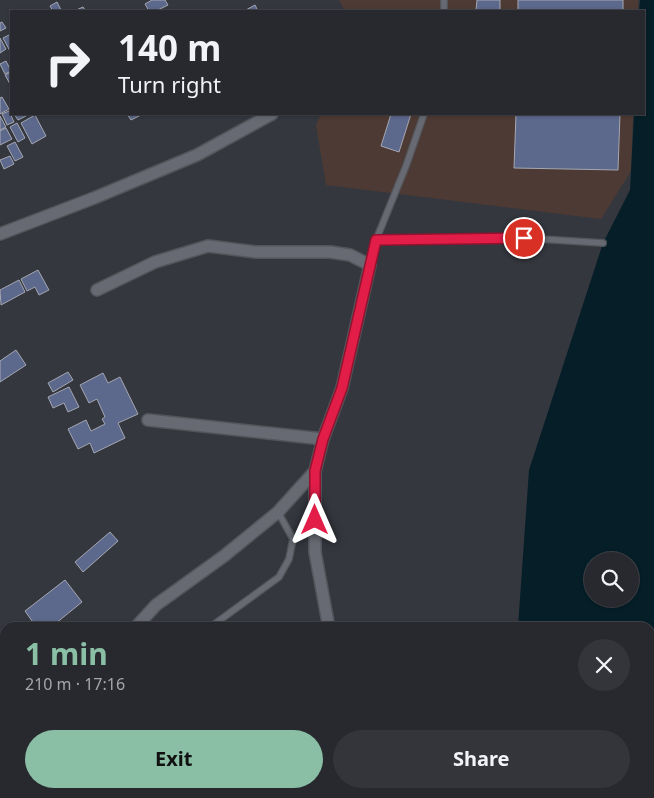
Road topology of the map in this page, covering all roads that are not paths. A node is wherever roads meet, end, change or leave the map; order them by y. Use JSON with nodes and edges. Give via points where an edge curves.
{"nodes":[{"id":1,"x":270,"y":115,"type":"edge"},
{"id":2,"x":424,"y":115,"type":"edge"},
{"id":3,"x":0,"y":234,"type":"edge"},
{"id":4,"x":376,"y":240,"type":"junction"},
{"id":5,"x":603,"y":243,"type":"dead end"},
{"id":6,"x":370,"y":265,"type":"junction"},
{"id":7,"x":97,"y":290,"type":"dead end"},
{"id":8,"x":148,"y":420,"type":"dead end"},
{"id":9,"x":323,"y":439,"type":"junction"},
{"id":10,"x":315,"y":471,"type":"junction"},
{"id":11,"x":278,"y":512,"type":"junction"},
{"id":12,"x":140,"y":622,"type":"edge"},
{"id":13,"x":218,"y":622,"type":"edge"},
{"id":14,"x":328,"y":622,"type":"edge"}],
"edges":[{"from":1,"to":3,"type":"street","via":[[197,155]]},
{"from":2,"to":4,"type":"lane"},
{"from":4,"to":5,"type":"lane","via":[[524,238]]},
{"from":4,"to":6,"type":"lane"},
{"from":6,"to":7,"type":"street","via":[[350,255],[337,253],[256,252],[208,246],[155,262]]},
{"from":6,"to":9,"type":"street","via":[[342,388]]},
{"from":8,"to":9,"type":"street"},
{"from":9,"to":10,"type":"street"},
{"from":10,"to":11,"type":"street"},
{"from":10,"to":14,"type":"street","via":[[315,552]]},
{"from":11,"to":12,"type":"street","via":[[156,605]]},
{"from":11,"to":13,"type":"lane","via":[[293,539],[289,559],[279,577]]}]}
